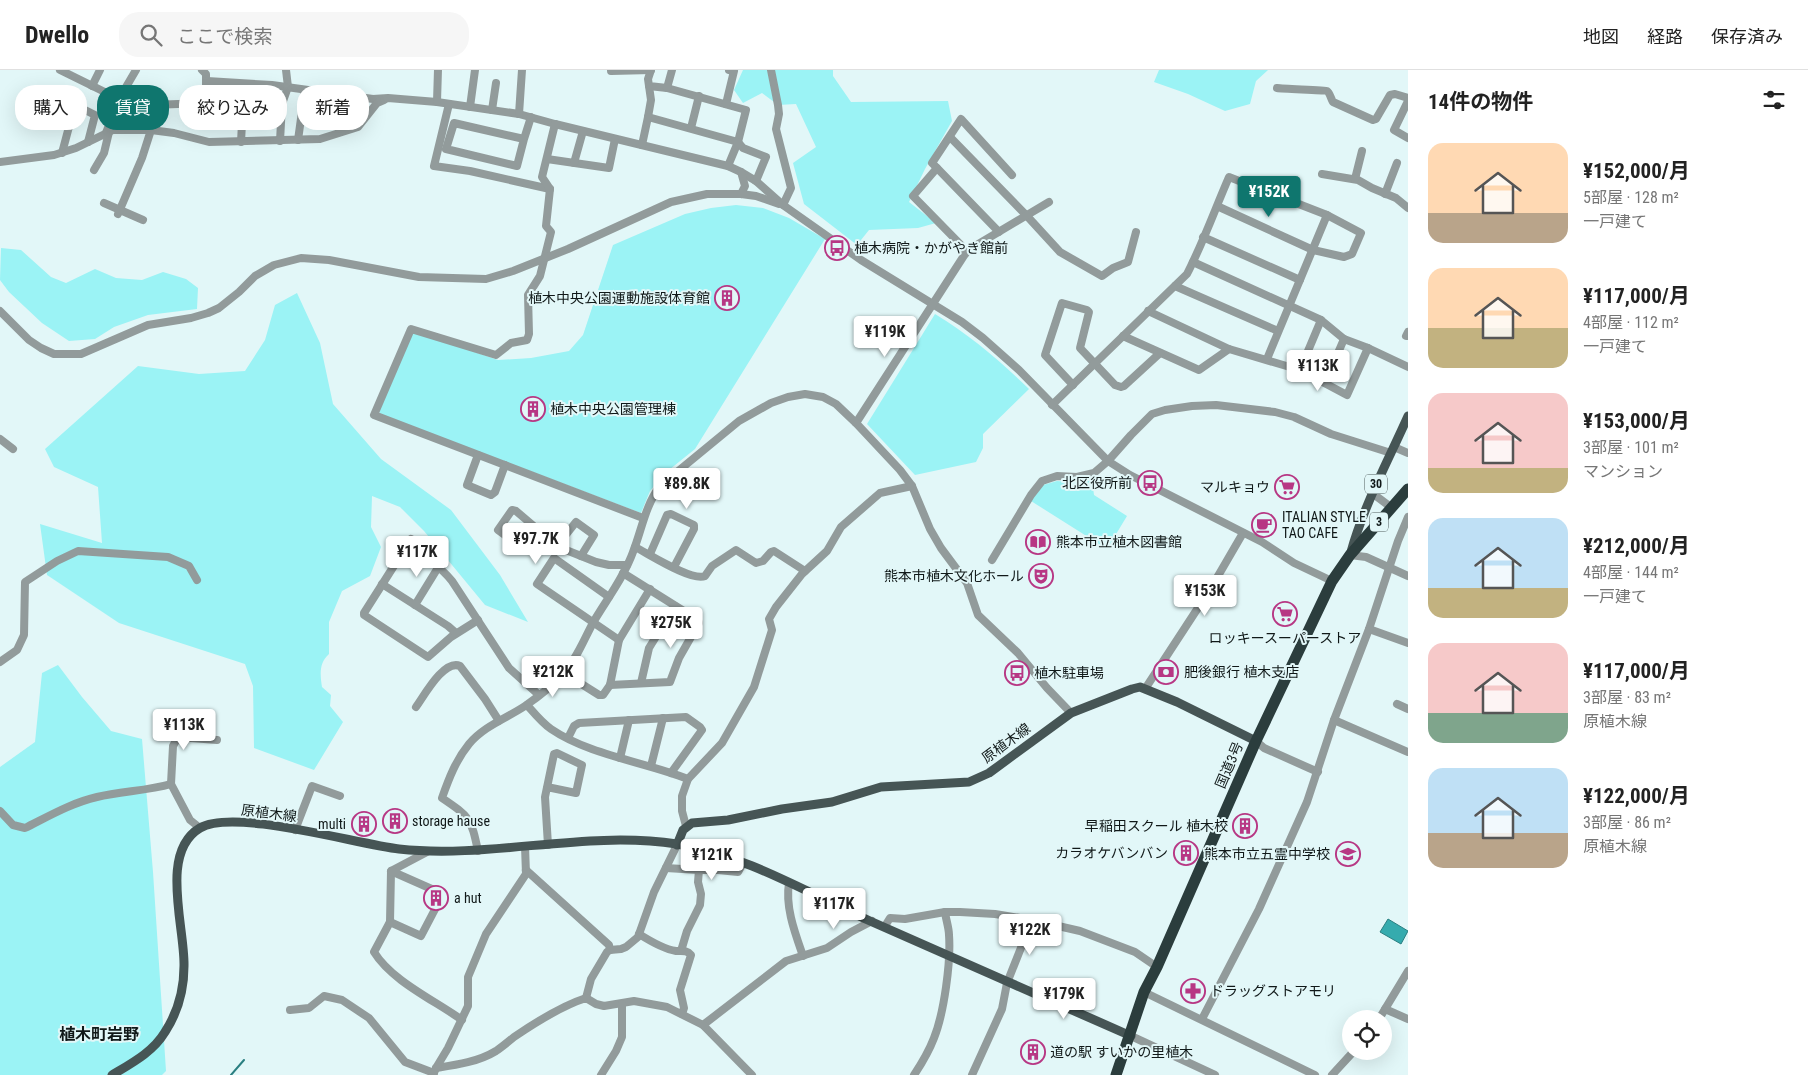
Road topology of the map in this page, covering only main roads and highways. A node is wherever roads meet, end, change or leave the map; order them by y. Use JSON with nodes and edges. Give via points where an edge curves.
{"nodes":[{"id":1,"x":1408,"y":416,"type":"edge"},
{"id":2,"x":1408,"y":489,"type":"edge"},
{"id":3,"x":1350,"y":555,"type":"junction"},
{"id":4,"x":1256,"y":741,"type":"junction"},
{"id":5,"x":678,"y":844,"type":"junction"},
{"id":6,"x":1130,"y":1036,"type":"junction"},
{"id":7,"x":112,"y":1075,"type":"edge"},
{"id":8,"x":1116,"y":1075,"type":"edge"}],
"edges":[{"from":1,"to":3,"type":"main road","number":"30","via":[[1372,493]]},
{"from":2,"to":3,"type":"highway","name":"国道3号","number":"3"},
{"from":3,"to":4,"type":"highway","name":"国道3号","number":"3","via":[[1332,581]]},
{"from":4,"to":5,"type":"main road","name":"原植木線","via":[[1140,687],[1071,713],[989,773],[969,782],[881,788],[832,802],[692,823],[683,830]]},
{"from":4,"to":6,"type":"highway","name":"国道3号","number":"3","via":[[1144,992]]},
{"from":5,"to":6,"type":"main road","name":"原植木線","via":[[743,863]]},
{"from":5,"to":7,"type":"main road","name":"原植木線","via":[[626,840],[427,852],[240,822],[219,822],[200,828],[188,838],[177,861],[184,962],[182,994],[165,1032],[152,1048]]},
{"from":6,"to":8,"type":"highway","name":"国道3号","number":"3"}]}
